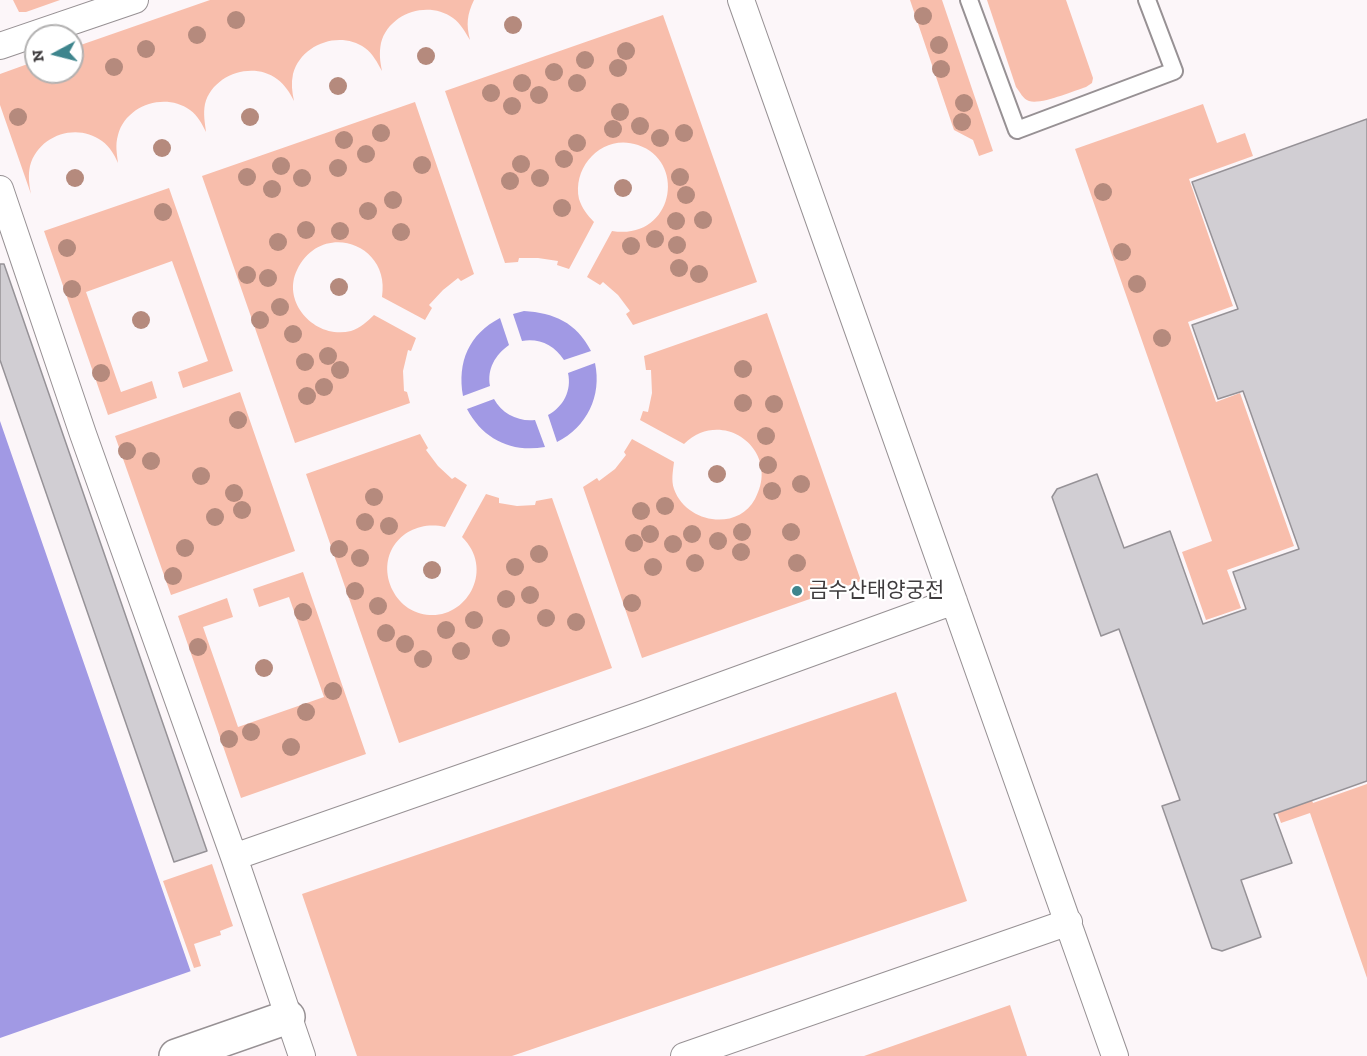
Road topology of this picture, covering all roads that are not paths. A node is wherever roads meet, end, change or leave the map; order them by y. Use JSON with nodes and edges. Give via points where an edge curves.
{"nodes":[{"id":1,"x":135,"y":0,"type":"edge"},
{"id":2,"x":741,"y":0,"type":"edge"},
{"id":3,"x":969,"y":0,"type":"edge"},
{"id":4,"x":1147,"y":0,"type":"edge"},
{"id":5,"x":0,"y":46,"type":"edge"},
{"id":6,"x":0,"y":189,"type":"edge"},
{"id":7,"x":954,"y":601,"type":"junction"},
{"id":8,"x":234,"y":856,"type":"junction"},
{"id":9,"x":1069,"y":922,"type":"junction"},
{"id":10,"x":288,"y":1017,"type":"junction"},
{"id":11,"x":176,"y":1056,"type":"edge"},
{"id":12,"x":302,"y":1056,"type":"edge"},
{"id":13,"x":684,"y":1056,"type":"edge"},
{"id":14,"x":1115,"y":1056,"type":"edge"}],
"edges":[{"from":1,"to":5,"type":"street"},
{"from":2,"to":7,"type":"street"},
{"from":3,"to":4,"type":"lane","via":[[1017,130],[1174,71]]},
{"from":6,"to":8,"type":"street"},
{"from":7,"to":8,"type":"street"},
{"from":7,"to":9,"type":"street"},
{"from":8,"to":10,"type":"street"},
{"from":9,"to":13,"type":"street"},
{"from":9,"to":14,"type":"street"},
{"from":10,"to":11,"type":"street"},
{"from":10,"to":12,"type":"street"}]}
